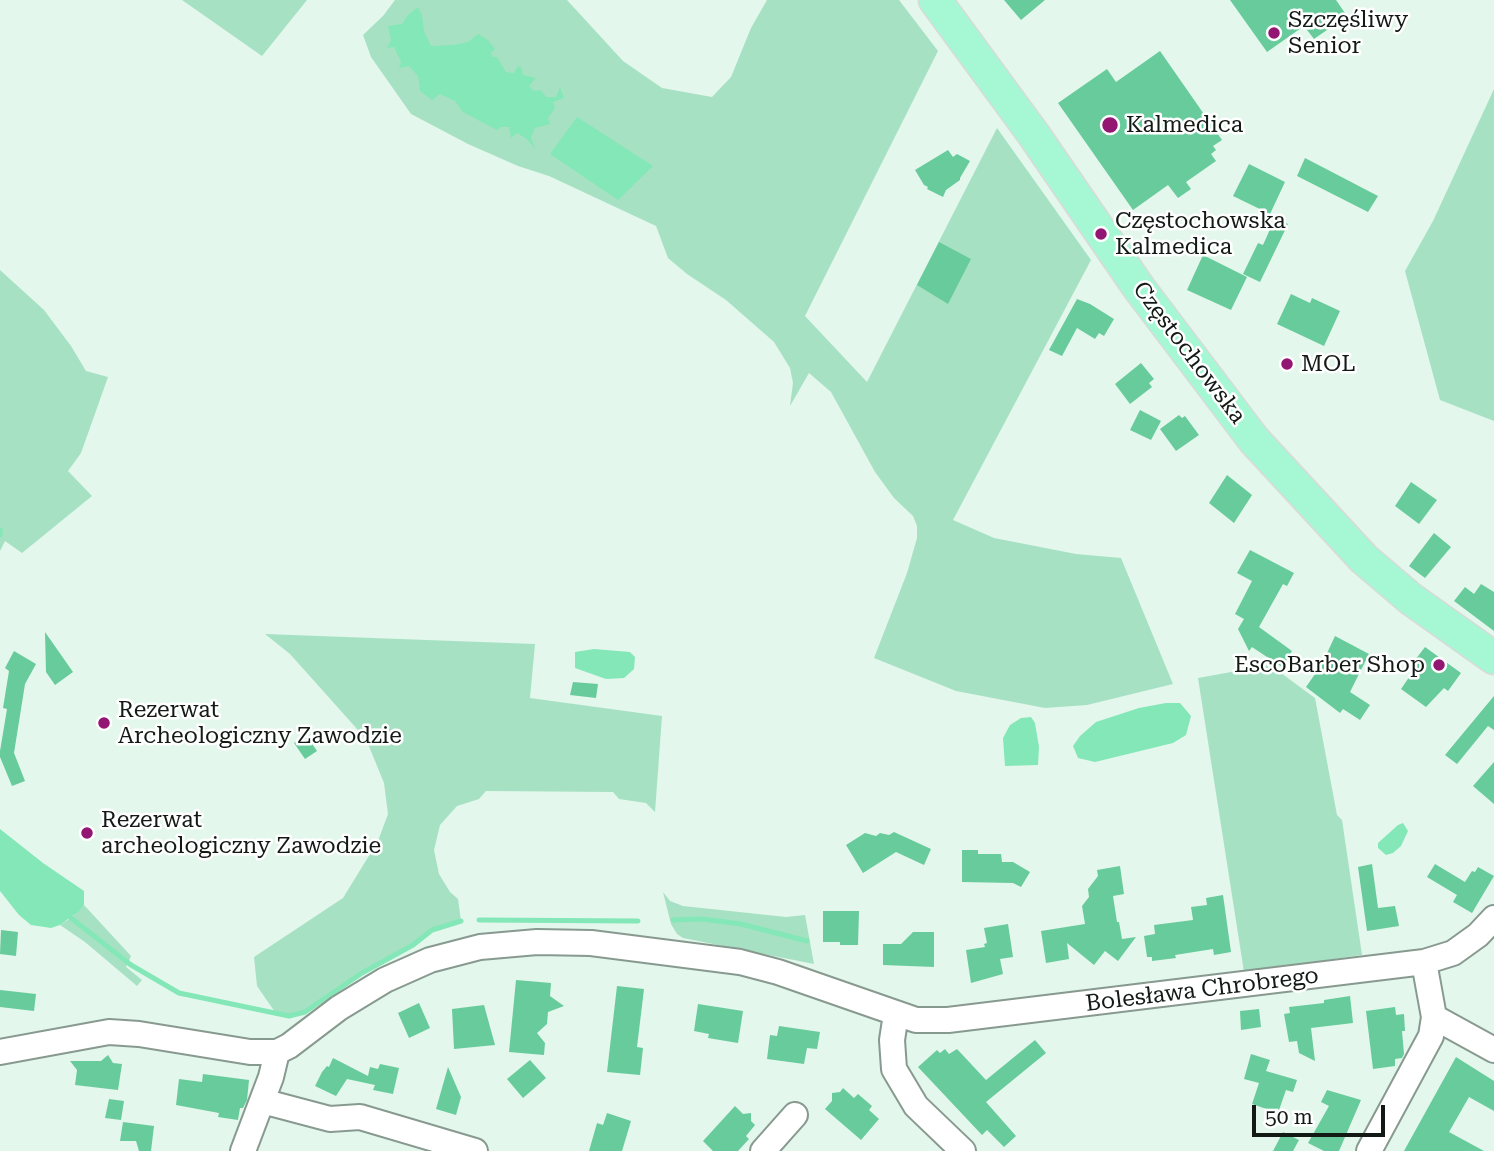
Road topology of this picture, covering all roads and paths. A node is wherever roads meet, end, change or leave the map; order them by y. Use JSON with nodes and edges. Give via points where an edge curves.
{"nodes":[{"id":1,"x":935,"y":0,"type":"edge"},
{"id":2,"x":1494,"y":658,"type":"edge"},
{"id":3,"x":1494,"y":918,"type":"edge"},
{"id":4,"x":1424,"y":962,"type":"junction"},
{"id":5,"x":896,"y":1013,"type":"junction"},
{"id":6,"x":1434,"y":1017,"type":"junction"},
{"id":7,"x":1494,"y":1050,"type":"edge"},
{"id":8,"x":0,"y":1052,"type":"edge"},
{"id":9,"x":277,"y":1052,"type":"junction"},
{"id":10,"x":262,"y":1101,"type":"junction"},
{"id":11,"x":796,"y":1115,"type":"dead end"},
{"id":12,"x":243,"y":1151,"type":"edge"},
{"id":13,"x":475,"y":1151,"type":"edge"},
{"id":14,"x":763,"y":1151,"type":"edge"},
{"id":15,"x":963,"y":1151,"type":"edge"},
{"id":16,"x":1369,"y":1151,"type":"edge"}],
"edges":[{"from":1,"to":2,"type":"main road","name":"Częstochowska","via":[[1139,288],[1254,440],[1364,559]]},
{"from":3,"to":4,"type":"street","name":"Bolesława Chrobrego","via":[[1453,953]]},
{"from":4,"to":5,"type":"street","name":"Bolesława Chrobrego","via":[[948,1020],[916,1020]]},
{"from":4,"to":6,"type":"street"},
{"from":5,"to":9,"type":"street","name":"Bolesława Chrobrego","via":[[740,962],[591,943],[537,942],[480,947],[429,960],[385,980]]},
{"from":5,"to":15,"type":"street","via":[[894,1069],[916,1106]]},
{"from":6,"to":7,"type":"street"},
{"from":6,"to":16,"type":"street","via":[[1432,1036]]},
{"from":8,"to":9,"type":"street","via":[[93,1033],[124,1032]]},
{"from":9,"to":10,"type":"street"},
{"from":10,"to":12,"type":"street"},
{"from":10,"to":13,"type":"street","via":[[330,1119],[360,1117]]},
{"from":11,"to":14,"type":"street"}]}
